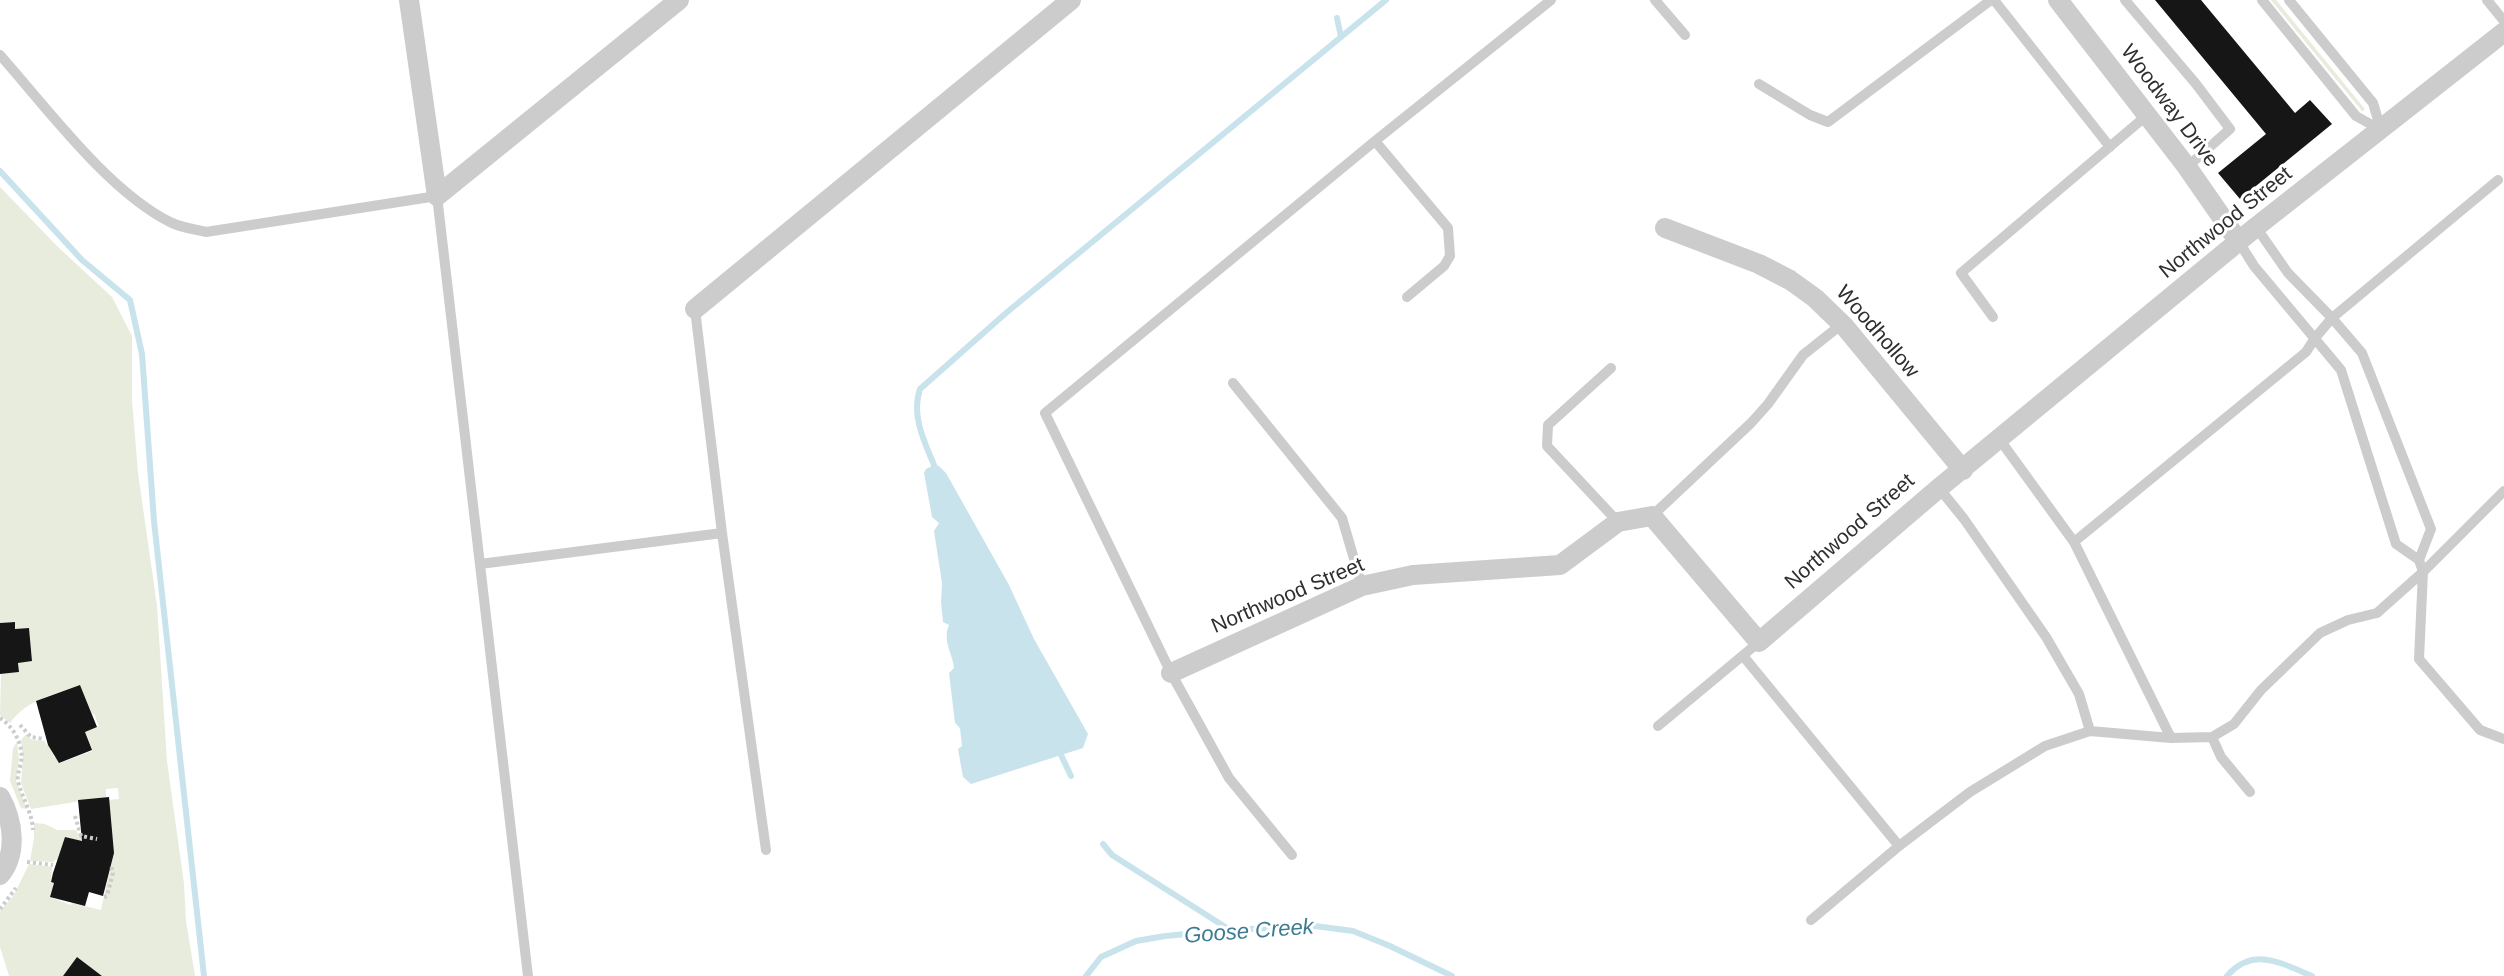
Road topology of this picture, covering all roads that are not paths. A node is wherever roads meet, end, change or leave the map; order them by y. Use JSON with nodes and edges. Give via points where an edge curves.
{"nodes":[{"id":1,"x":409,"y":0,"type":"edge"},
{"id":2,"x":679,"y":0,"type":"edge"},
{"id":3,"x":1071,"y":0,"type":"edge"},
{"id":4,"x":1551,"y":0,"type":"edge"},
{"id":5,"x":1655,"y":0,"type":"edge"},
{"id":6,"x":1992,"y":0,"type":"edge"},
{"id":7,"x":2125,"y":0,"type":"edge"},
{"id":8,"x":2262,"y":0,"type":"edge"},
{"id":9,"x":2289,"y":0,"type":"edge"},
{"id":10,"x":2487,"y":0,"type":"edge"},
{"id":11,"x":2066,"y":3,"type":"edge"},
{"id":12,"x":2504,"y":21,"type":"edge"},
{"id":13,"x":2504,"y":32,"type":"edge"},
{"id":14,"x":1685,"y":35,"type":"dead end"},
{"id":15,"x":0,"y":55,"type":"edge"},
{"id":16,"x":1759,"y":84,"type":"dead end"},
{"id":17,"x":2146,"y":116,"type":"junction"},
{"id":18,"x":2381,"y":130,"type":"junction"},
{"id":19,"x":1375,"y":141,"type":"junction"},
{"id":20,"x":2110,"y":147,"type":"junction"},
{"id":21,"x":2187,"y":167,"type":"junction"},
{"id":22,"x":2499,"y":180,"type":"dead end"},
{"id":23,"x":437,"y":196,"type":"junction"},
{"id":24,"x":2256,"y":227,"type":"junction"},
{"id":25,"x":1665,"y":228,"type":"dead end"},
{"id":26,"x":2239,"y":242,"type":"junction"},
{"id":27,"x":1407,"y":297,"type":"dead end"},
{"id":28,"x":695,"y":309,"type":"joint"},
{"id":29,"x":1993,"y":317,"type":"dead end"},
{"id":30,"x":2332,"y":318,"type":"junction"},
{"id":31,"x":1842,"y":324,"type":"junction"},
{"id":32,"x":2315,"y":338,"type":"junction"},
{"id":33,"x":1611,"y":368,"type":"dead end"},
{"id":34,"x":1233,"y":383,"type":"dead end"},
{"id":35,"x":2000,"y":440,"type":"junction"},
{"id":36,"x":1963,"y":470,"type":"junction"},
{"id":37,"x":1939,"y":488,"type":"junction"},
{"id":38,"x":2504,"y":491,"type":"edge"},
{"id":39,"x":1653,"y":516,"type":"junction"},
{"id":40,"x":1618,"y":522,"type":"junction"},
{"id":41,"x":722,"y":534,"type":"junction"},
{"id":42,"x":2074,"y":542,"type":"junction"},
{"id":43,"x":2419,"y":560,"type":"junction"},
{"id":44,"x":480,"y":564,"type":"junction"},
{"id":45,"x":2423,"y":572,"type":"junction"},
{"id":46,"x":1362,"y":586,"type":"junction"},
{"id":47,"x":1760,"y":642,"type":"junction"},
{"id":48,"x":1744,"y":657,"type":"junction"},
{"id":49,"x":1171,"y":673,"type":"junction"},
{"id":50,"x":1658,"y":726,"type":"dead end"},
{"id":51,"x":2090,"y":730,"type":"junction"},
{"id":52,"x":2212,"y":737,"type":"junction"},
{"id":53,"x":2170,"y":738,"type":"junction"},
{"id":54,"x":2504,"y":739,"type":"edge"},
{"id":55,"x":2250,"y":792,"type":"dead end"},
{"id":56,"x":0,"y":797,"type":"edge"},
{"id":57,"x":1899,"y":846,"type":"junction"},
{"id":58,"x":766,"y":850,"type":"dead end"},
{"id":59,"x":1292,"y":855,"type":"dead end"},
{"id":60,"x":0,"y":875,"type":"edge"},
{"id":61,"x":1811,"y":920,"type":"dead end"},
{"id":62,"x":528,"y":976,"type":"edge"}],
"edges":[{"from":1,"to":23,"type":"street"},
{"from":2,"to":23,"type":"street"},
{"from":3,"to":28,"type":"street"},
{"from":4,"to":19,"type":"lane"},
{"from":5,"to":14,"type":"lane"},
{"from":6,"to":16,"type":"lane","via":[[1828,122]]},
{"from":6,"to":20,"type":"lane"},
{"from":7,"to":21,"type":"lane","via":[[2230,129]]},
{"from":8,"to":18,"type":"lane","via":[[2356,116]]},
{"from":9,"to":18,"type":"lane","via":[[2373,103]]},
{"from":10,"to":12,"type":"lane"},
{"from":11,"to":17,"type":"street","name":"Woodway Drive"},
{"from":13,"to":18,"type":"street","name":"Northwood Street"},
{"from":15,"to":23,"type":"lane","via":[[95,162],[132,196],[171,223],[206,232]]},
{"from":17,"to":20,"type":"lane"},
{"from":17,"to":21,"type":"street","name":"Woodway Drive"},
{"from":18,"to":24,"type":"street","name":"Northwood Street"},
{"from":19,"to":27,"type":"lane","via":[[1448,228],[1450,256],[1444,266]]},
{"from":19,"to":49,"type":"lane","via":[[1045,413]]},
{"from":20,"to":29,"type":"lane","via":[[1961,273]]},
{"from":21,"to":26,"type":"street","name":"Woodway Drive"},
{"from":22,"to":30,"type":"lane"},
{"from":23,"to":44,"type":"lane"},
{"from":24,"to":26,"type":"street","name":"Northwood Street"},
{"from":24,"to":30,"type":"lane","via":[[2288,273]]},
{"from":25,"to":31,"type":"street","name":"Woodhollow","via":[[1790,280]]},
{"from":26,"to":32,"type":"lane","via":[[2254,266]]},
{"from":26,"to":35,"type":"street","name":"Northwood Street"},
{"from":28,"to":41,"type":"lane"},
{"from":30,"to":32,"type":"lane"},
{"from":30,"to":43,"type":"lane","via":[[2362,353],[2431,529]]},
{"from":31,"to":36,"type":"street","name":"Woodhollow"},
{"from":31,"to":39,"type":"lane","via":[[1803,354],[1751,423]]},
{"from":32,"to":42,"type":"lane","via":[[2306,352]]},
{"from":32,"to":43,"type":"lane","via":[[2341,370],[2396,544]]},
{"from":33,"to":40,"type":"lane","via":[[1548,425],[1547,446]]},
{"from":34,"to":46,"type":"lane","via":[[1342,518]]},
{"from":35,"to":36,"type":"street","name":"Northwood Street"},
{"from":35,"to":42,"type":"lane"},
{"from":36,"to":37,"type":"street","name":"Northwood Street"},
{"from":37,"to":47,"type":"street","name":"Northwood Street"},
{"from":37,"to":51,"type":"lane","via":[[2046,637],[2079,694]]},
{"from":38,"to":45,"type":"lane"},
{"from":39,"to":40,"type":"street","name":"Northwood Street"},
{"from":39,"to":47,"type":"street"},
{"from":40,"to":46,"type":"street","name":"Northwood Street","via":[[1560,565],[1413,575]]},
{"from":41,"to":44,"type":"lane"},
{"from":41,"to":58,"type":"lane"},
{"from":42,"to":53,"type":"lane"},
{"from":43,"to":45,"type":"lane"},
{"from":44,"to":62,"type":"lane"},
{"from":45,"to":52,"type":"lane","via":[[2377,613],[2320,633],[2261,690],[2234,724]]},
{"from":45,"to":54,"type":"lane","via":[[2419,659],[2480,730]]},
{"from":46,"to":49,"type":"street","name":"Northwood Street"},
{"from":47,"to":48,"type":"lane"},
{"from":48,"to":50,"type":"lane"},
{"from":48,"to":57,"type":"lane"},
{"from":49,"to":59,"type":"lane","via":[[1229,778]]},
{"from":51,"to":53,"type":"lane"},
{"from":51,"to":57,"type":"lane","via":[[2045,746],[1970,792]]},
{"from":52,"to":53,"type":"lane"},
{"from":52,"to":55,"type":"lane","via":[[2221,757]]},
{"from":56,"to":60,"type":"street","via":[[10,822],[12,848]]},
{"from":57,"to":61,"type":"lane"}]}
